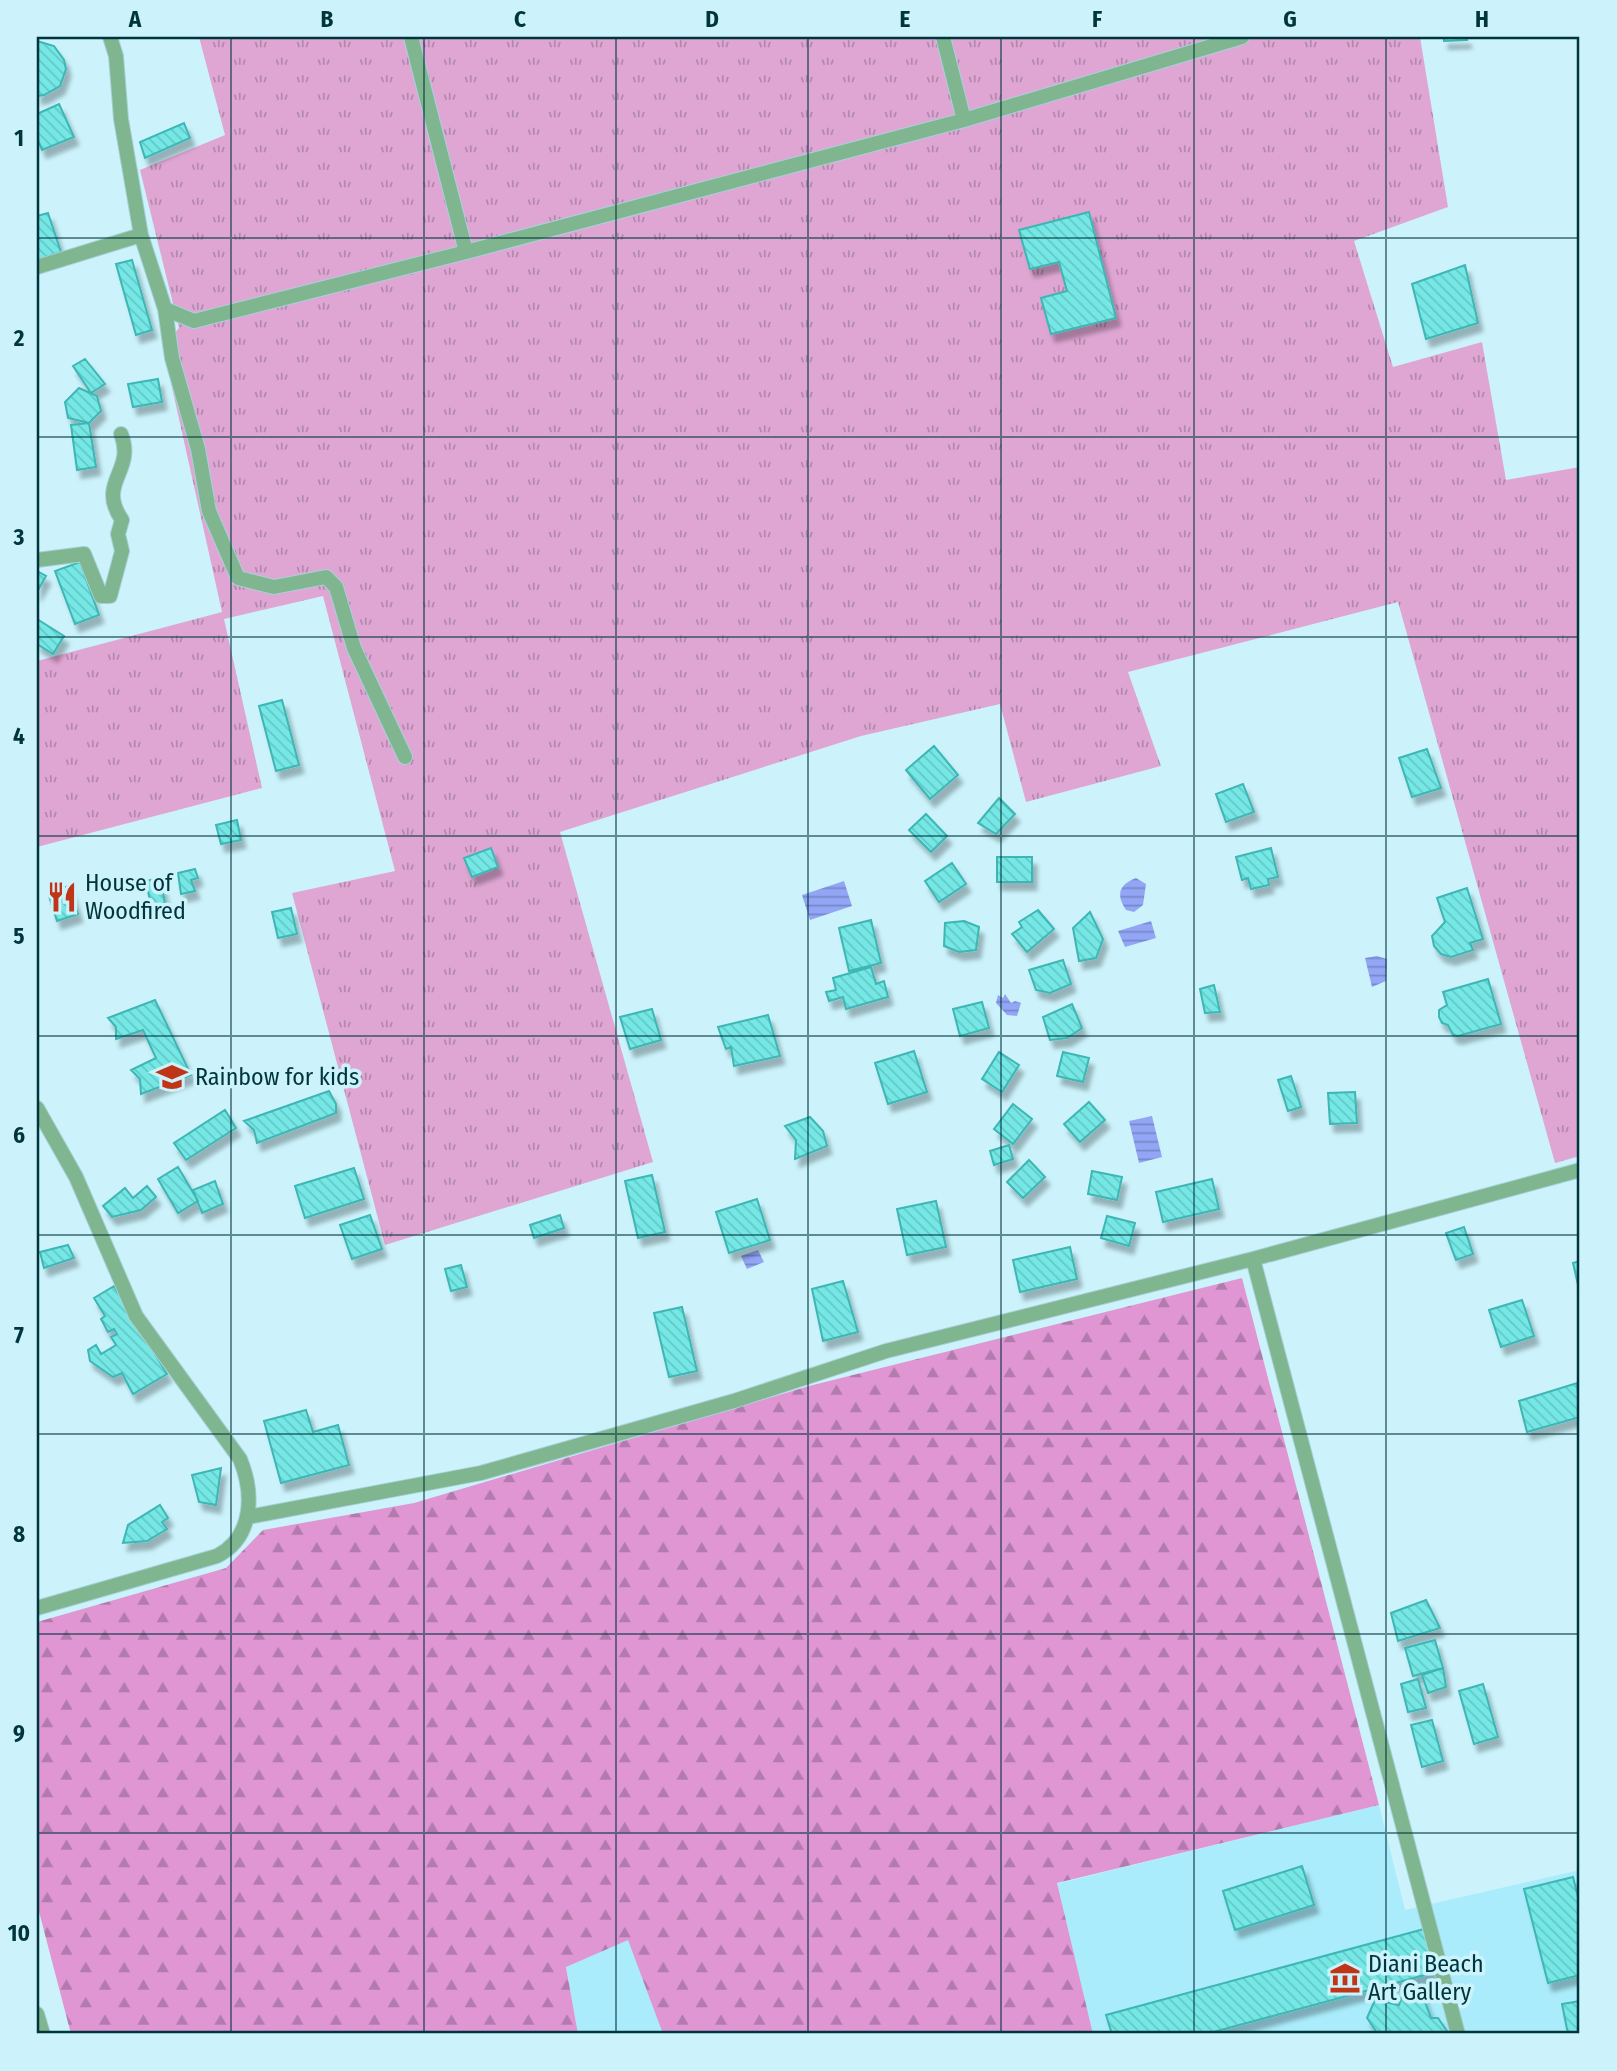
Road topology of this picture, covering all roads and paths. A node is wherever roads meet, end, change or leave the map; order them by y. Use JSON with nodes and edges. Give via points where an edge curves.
{"nodes":[{"id":1,"x":110,"y":37,"type":"edge"},
{"id":2,"x":411,"y":37,"type":"edge"},
{"id":3,"x":943,"y":37,"type":"edge"},
{"id":4,"x":1234,"y":38,"type":"edge"},
{"id":5,"x":964,"y":120,"type":"junction"},
{"id":6,"x":141,"y":236,"type":"junction"},
{"id":7,"x":466,"y":252,"type":"junction"},
{"id":8,"x":37,"y":267,"type":"edge"},
{"id":9,"x":164,"y":309,"type":"junction"},
{"id":10,"x":121,"y":434,"type":"dead end"},
{"id":11,"x":37,"y":560,"type":"edge"},
{"id":12,"x":405,"y":757,"type":"dead end"},
{"id":13,"x":37,"y":1108,"type":"edge"},
{"id":14,"x":1580,"y":1170,"type":"edge"},
{"id":15,"x":1253,"y":1259,"type":"junction"},
{"id":16,"x":248,"y":1517,"type":"junction"},
{"id":17,"x":37,"y":1608,"type":"edge"},
{"id":18,"x":37,"y":2014,"type":"edge"},
{"id":19,"x":43,"y":2034,"type":"edge"},
{"id":20,"x":1458,"y":2034,"type":"edge"}],
"edges":[{"from":1,"to":6,"type":"street"},
{"from":2,"to":7,"type":"street"},
{"from":3,"to":5,"type":"street"},
{"from":4,"to":5,"type":"street"},
{"from":5,"to":7,"type":"street"},
{"from":6,"to":8,"type":"street"},
{"from":6,"to":9,"type":"street"},
{"from":7,"to":9,"type":"street","via":[[194,321]]},
{"from":9,"to":12,"type":"street","via":[[209,511],[238,578],[274,587],[326,577],[336,587],[354,648]]},
{"from":10,"to":11,"type":"street","via":[[124,460],[110,494],[122,520],[118,534],[122,551],[110,596],[101,596],[84,554]]},
{"from":13,"to":16,"type":"street","via":[[76,1177],[135,1316],[240,1459],[248,1479]]},
{"from":14,"to":15,"type":"street"},
{"from":15,"to":16,"type":"street","via":[[886,1350],[734,1401],[481,1473]]},
{"from":15,"to":20,"type":"street"},
{"from":16,"to":17,"type":"street","via":[[238,1541],[217,1556]]},
{"from":18,"to":19,"type":"street"}]}
